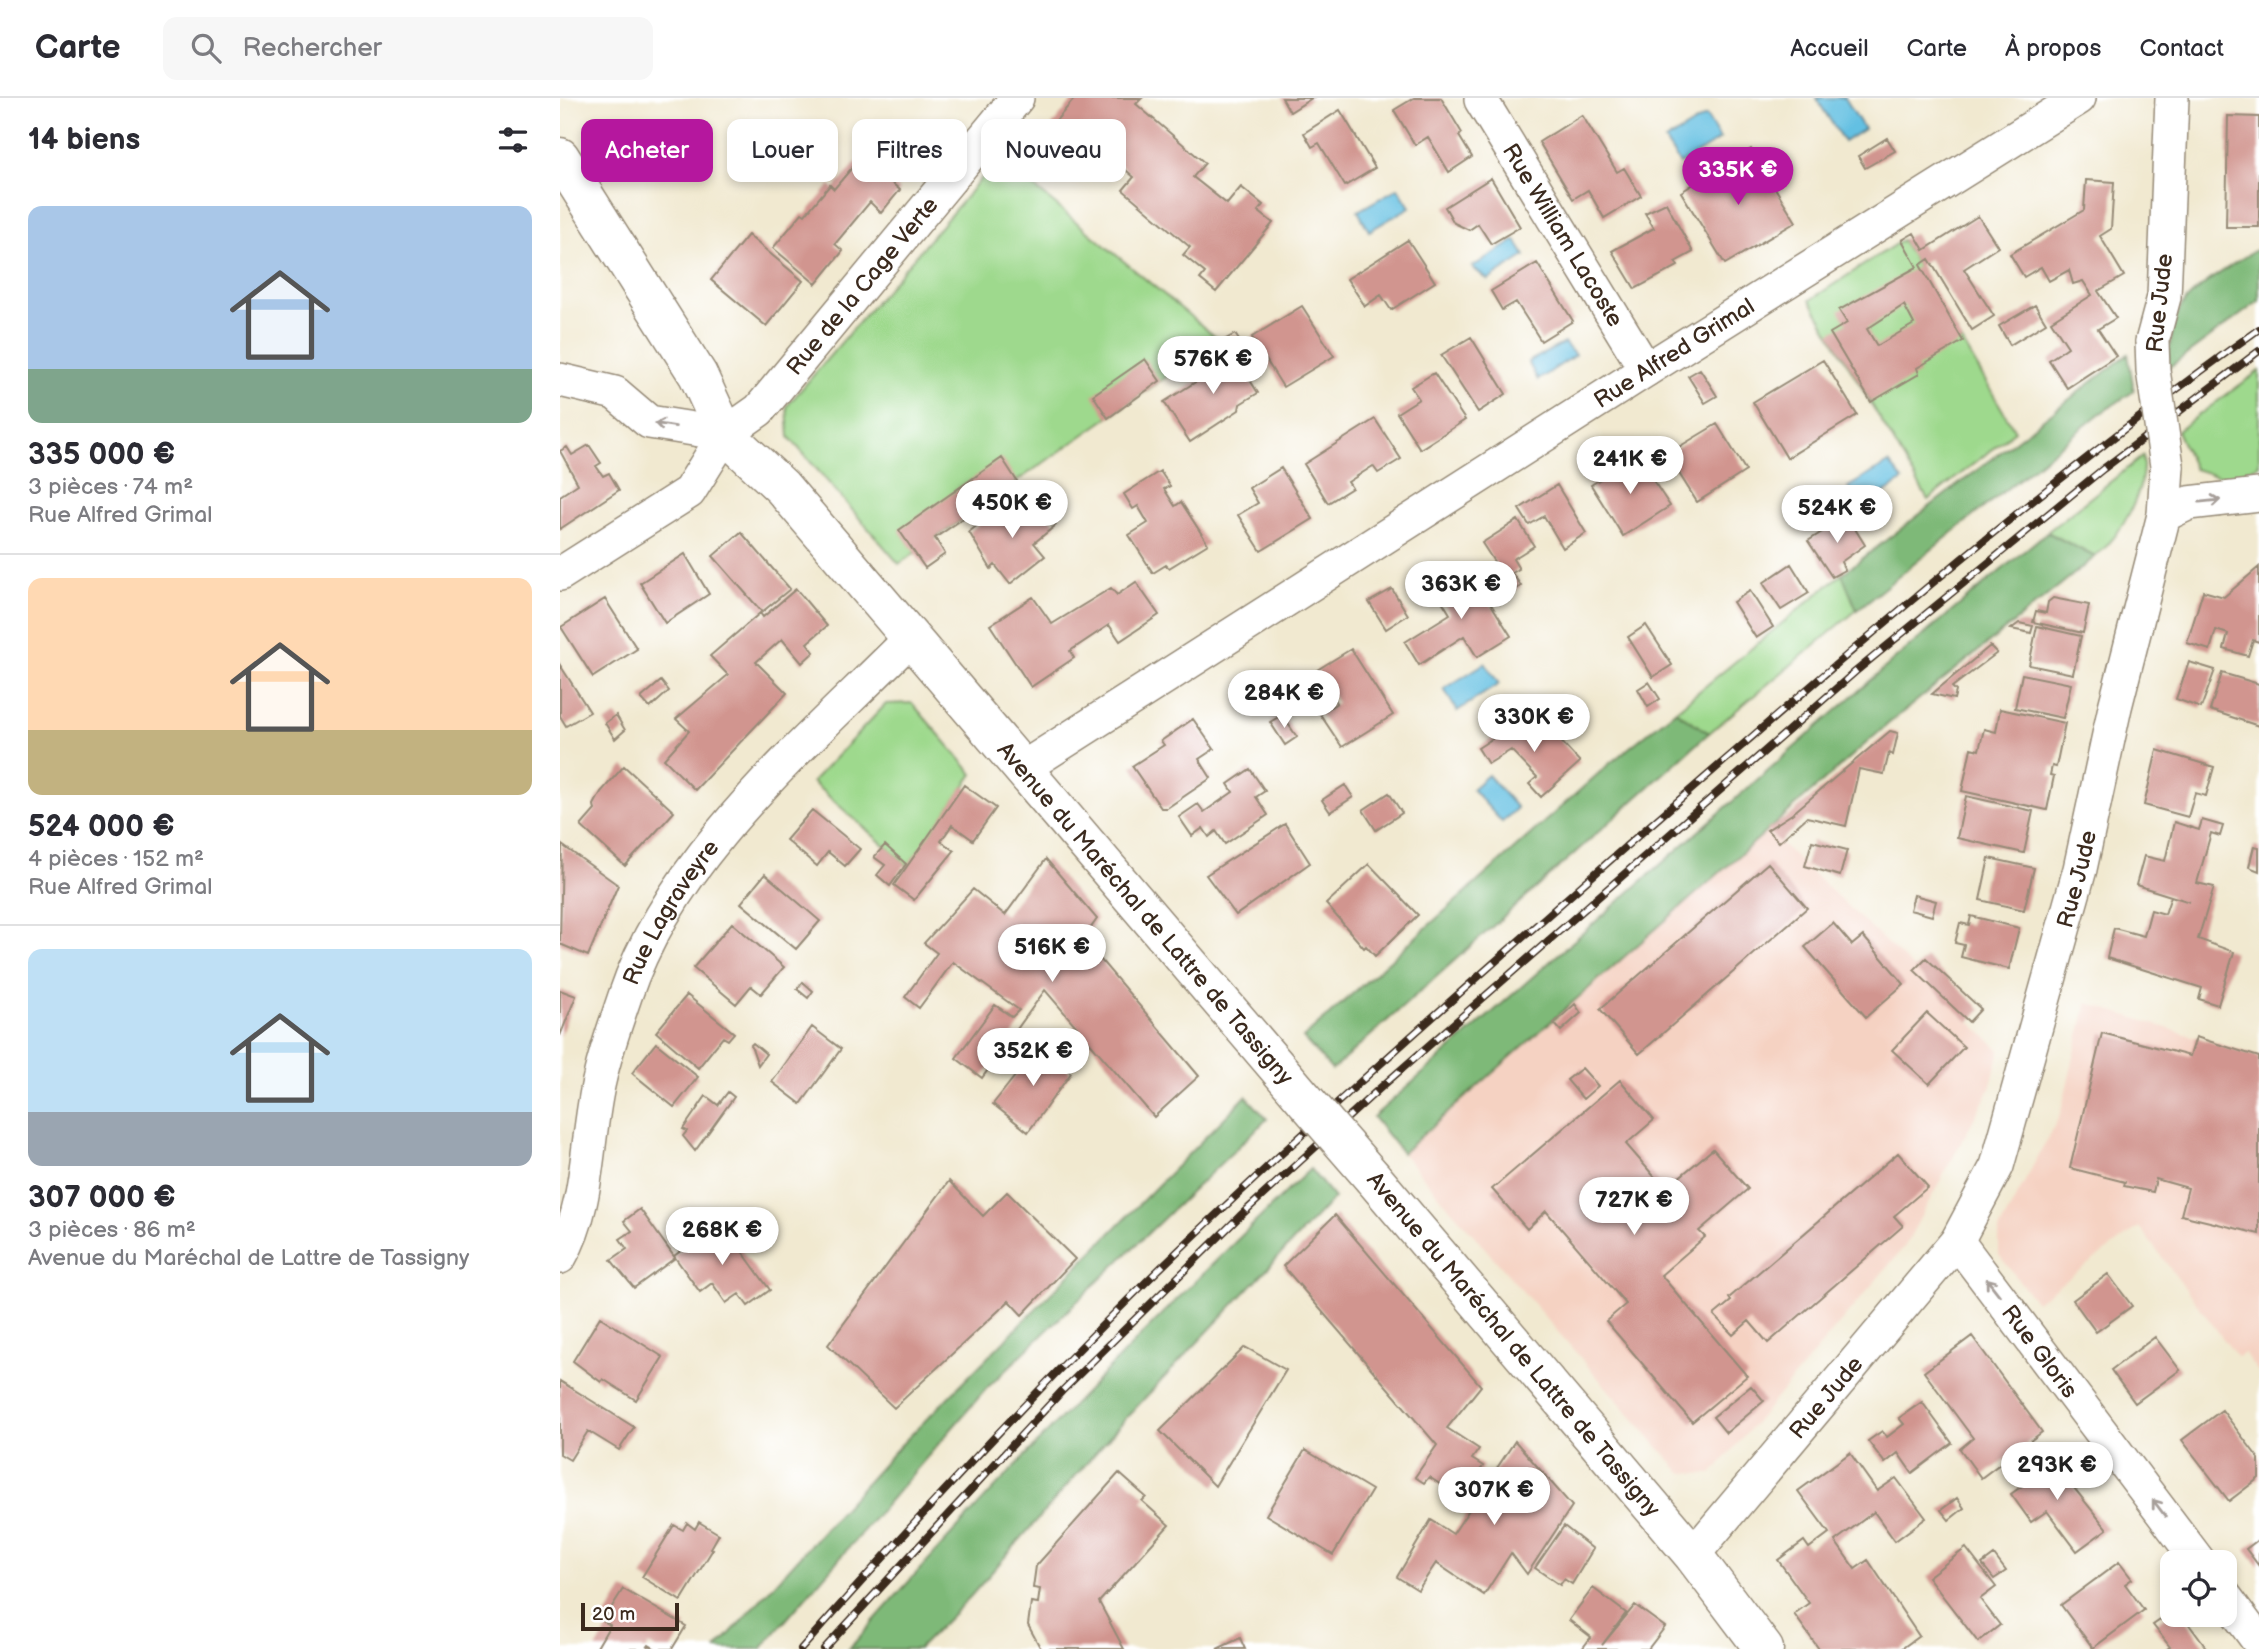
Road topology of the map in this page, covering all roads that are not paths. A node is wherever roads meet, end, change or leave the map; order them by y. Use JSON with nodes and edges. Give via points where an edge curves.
{"nodes":[{"id":1,"x":1017,"y":98,"type":"edge"},
{"id":2,"x":2079,"y":98,"type":"edge"},
{"id":3,"x":2172,"y":98,"type":"edge"},
{"id":4,"x":1481,"y":100,"type":"dead end"},
{"id":5,"x":560,"y":157,"type":"edge"},
{"id":6,"x":1646,"y":370,"type":"junction"},
{"id":7,"x":560,"y":380,"type":"edge"},
{"id":8,"x":725,"y":434,"type":"junction"},
{"id":9,"x":2259,"y":495,"type":"edge"},
{"id":10,"x":2164,"y":516,"type":"junction"},
{"id":11,"x":560,"y":574,"type":"edge"},
{"id":12,"x":911,"y":638,"type":"junction"},
{"id":13,"x":1023,"y":768,"type":"junction"},
{"id":14,"x":1957,"y":1241,"type":"junction"},
{"id":15,"x":560,"y":1257,"type":"edge"},
{"id":16,"x":2190,"y":1550,"type":"edge"},
{"id":17,"x":1693,"y":1555,"type":"junction"},
{"id":18,"x":2237,"y":1612,"type":"edge"},
{"id":19,"x":2259,"y":1642,"type":"edge"},
{"id":20,"x":1764,"y":1649,"type":"edge"}],
"edges":[{"from":1,"to":8,"type":"street","name":"Rue de la Cage Verte","via":[[760,410]]},
{"from":2,"to":6,"type":"street","name":"Rue Alfred Grimal"},
{"from":3,"to":10,"type":"street","name":"Rue Jude","bridge":true,"via":[[2164,297],[2152,342],[2166,466]]},
{"from":4,"to":6,"type":"street","name":"Rue William Lacoste"},
{"from":5,"to":8,"type":"main road","name":"Avenue du Maréchal de Lattre de Tassigny","via":[[698,376]]},
{"from":6,"to":13,"type":"street","name":"Rue Alfred Grimal"},
{"from":8,"to":7,"type":"street","one_way":true,"via":[[649,422],[615,393]]},
{"from":8,"to":11,"type":"street","via":[[689,492]]},
{"from":8,"to":12,"type":"main road","name":"Avenue du Maréchal de Lattre de Tassigny","via":[[782,486]]},
{"from":10,"to":9,"type":"street","one_way":true,"via":[[2189,503]]},
{"from":10,"to":14,"type":"street","name":"Rue Jude","via":[[2080,869],[2018,1095],[1997,1166]]},
{"from":12,"to":13,"type":"main road","name":"Avenue du Maréchal de Lattre de Tassigny"},
{"from":12,"to":15,"type":"street","name":"Rue Lagraveyre","via":[[746,805],[662,914],[626,993],[600,1078],[575,1232]]},
{"from":13,"to":17,"type":"main road","name":"Avenue du Maréchal de Lattre de Tassigny","bridge":true},
{"from":16,"to":14,"type":"street","name":"Rue Gloris","one_way":true},
{"from":14,"to":17,"type":"street","name":"Rue Jude"},
{"from":17,"to":20,"type":"main road","name":"Avenue du Maréchal de Lattre de Tassigny"},
{"from":18,"to":19,"type":"street"}]}
